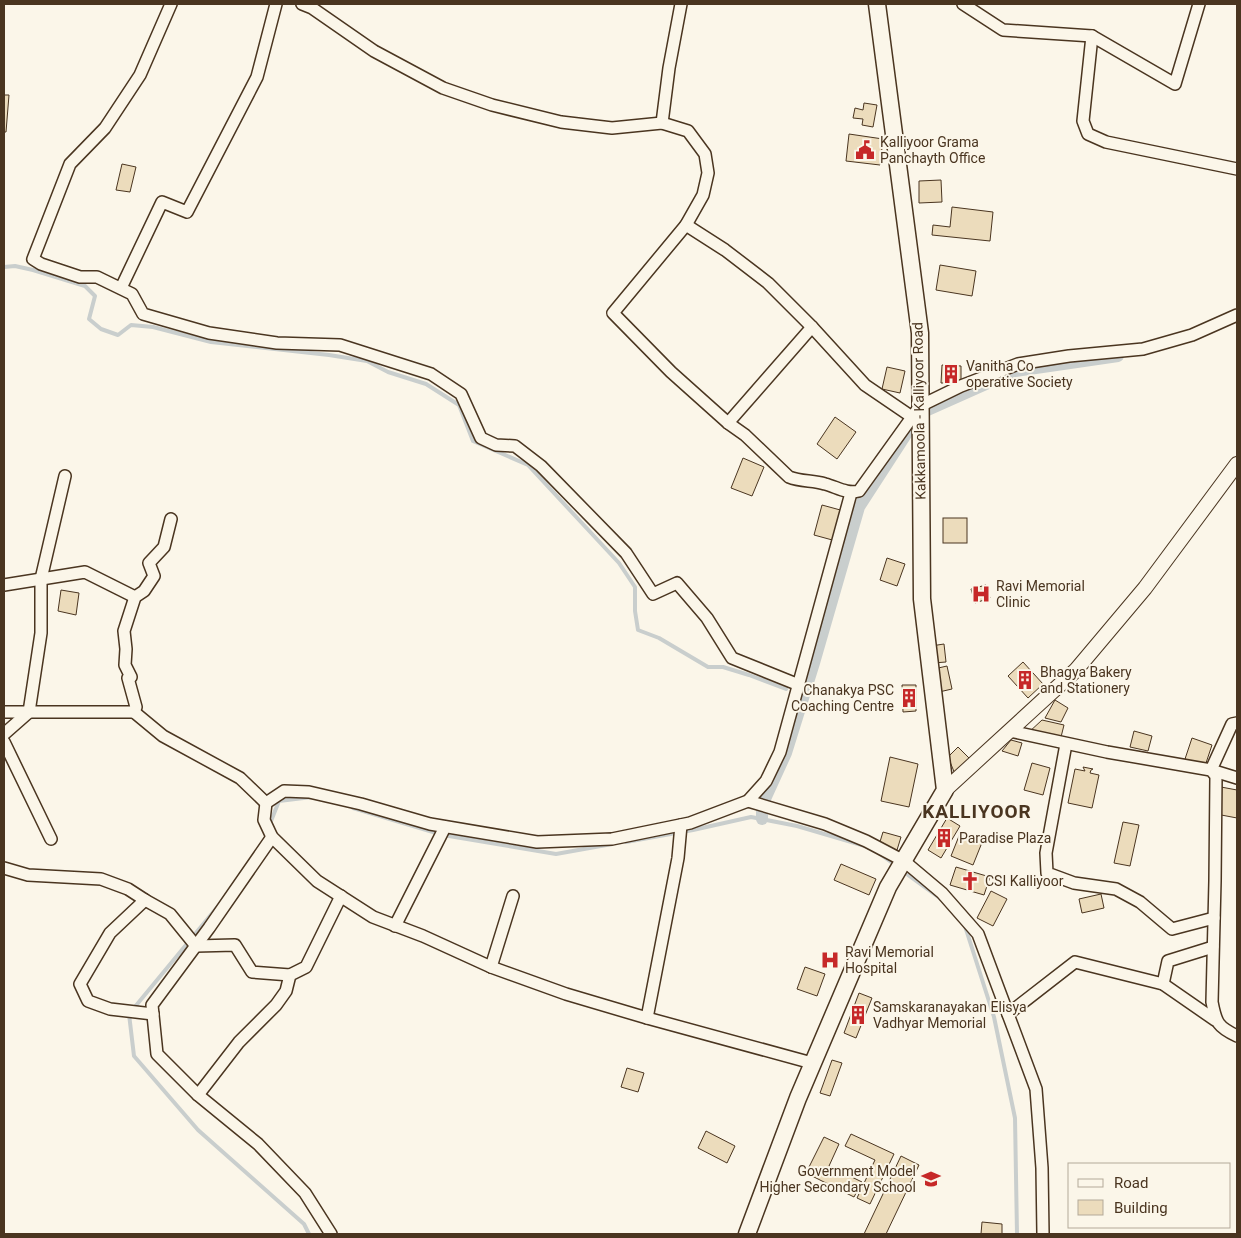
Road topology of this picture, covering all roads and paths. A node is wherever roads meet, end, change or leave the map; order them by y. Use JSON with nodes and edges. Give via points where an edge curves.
{"nodes":[{"id":1,"x":171,"y":4,"type":"edge"},
{"id":2,"x":276,"y":4,"type":"edge"},
{"id":3,"x":302,"y":4,"type":"edge"},
{"id":4,"x":681,"y":4,"type":"edge"},
{"id":5,"x":877,"y":4,"type":"edge"},
{"id":6,"x":963,"y":4,"type":"edge"},
{"id":7,"x":1199,"y":4,"type":"edge"},
{"id":8,"x":1092,"y":36,"type":"junction"},
{"id":9,"x":662,"y":123,"type":"junction"},
{"id":10,"x":1237,"y":169,"type":"edge"},
{"id":11,"x":686,"y":225,"type":"junction"},
{"id":12,"x":121,"y":288,"type":"junction"},
{"id":13,"x":1237,"y":315,"type":"edge"},
{"id":14,"x":812,"y":327,"type":"junction"},
{"id":15,"x":916,"y":412,"type":"junction"},
{"id":16,"x":728,"y":423,"type":"junction"},
{"id":17,"x":1237,"y":464,"type":"edge"},
{"id":18,"x":65,"y":476,"type":"dead end"},
{"id":19,"x":851,"y":493,"type":"junction"},
{"id":20,"x":171,"y":519,"type":"dead end"},
{"id":21,"x":41,"y":579,"type":"junction"},
{"id":22,"x":4,"y":585,"type":"edge"},
{"id":23,"x":135,"y":597,"type":"junction"},
{"id":24,"x":799,"y":685,"type":"junction"},
{"id":25,"x":4,"y":712,"type":"edge"},
{"id":26,"x":29,"y":712,"type":"junction"},
{"id":27,"x":134,"y":712,"type":"junction"},
{"id":28,"x":1237,"y":723,"type":"edge"},
{"id":29,"x":1010,"y":731,"type":"junction"},
{"id":30,"x":4,"y":734,"type":"edge"},
{"id":31,"x":4,"y":742,"type":"edge"},
{"id":32,"x":1066,"y":744,"type":"junction"},
{"id":33,"x":1211,"y":770,"type":"junction"},
{"id":34,"x":1237,"y":778,"type":"edge"},
{"id":35,"x":945,"y":790,"type":"junction"},
{"id":36,"x":748,"y":801,"type":"junction"},
{"id":37,"x":266,"y":803,"type":"junction"},
{"id":38,"x":681,"y":826,"type":"junction"},
{"id":39,"x":445,"y":827,"type":"junction"},
{"id":40,"x":272,"y":837,"type":"junction"},
{"id":41,"x":51,"y":838,"type":"dead end"},
{"id":42,"x":904,"y":861,"type":"junction"},
{"id":43,"x":4,"y":868,"type":"edge"},
{"id":44,"x":341,"y":896,"type":"junction"},
{"id":45,"x":512,"y":896,"type":"dead end"},
{"id":46,"x":145,"y":900,"type":"junction"},
{"id":47,"x":1214,"y":918,"type":"junction"},
{"id":48,"x":395,"y":926,"type":"junction"},
{"id":49,"x":195,"y":945,"type":"junction"},
{"id":50,"x":1214,"y":947,"type":"junction"},
{"id":51,"x":491,"y":967,"type":"junction"},
{"id":52,"x":290,"y":975,"type":"junction"},
{"id":53,"x":1162,"y":984,"type":"junction"},
{"id":54,"x":153,"y":1014,"type":"junction"},
{"id":55,"x":1008,"y":1014,"type":"junction"},
{"id":56,"x":647,"y":1018,"type":"junction"},
{"id":57,"x":1215,"y":1020,"type":"junction"},
{"id":58,"x":1237,"y":1036,"type":"edge"},
{"id":59,"x":812,"y":1063,"type":"junction"},
{"id":60,"x":198,"y":1095,"type":"junction"},
{"id":61,"x":331,"y":1234,"type":"edge"},
{"id":62,"x":747,"y":1234,"type":"edge"},
{"id":63,"x":1044,"y":1234,"type":"edge"}],
"edges":[{"from":1,"to":12,"type":"street","via":[[140,75],[106,128],[70,164],[33,258],[41,264],[80,277],[97,277]]},
{"from":2,"to":12,"type":"street","via":[[257,77],[187,212],[162,202]]},
{"from":3,"to":9,"type":"street","via":[[374,51],[443,88],[492,105],[561,122],[612,128]]},
{"from":4,"to":9,"type":"street"},
{"from":5,"to":15,"type":"main road","name":"Kakkamoola - Kalliyoor Road","via":[[920,333]]},
{"from":6,"to":8,"type":"street","via":[[1003,30]]},
{"from":7,"to":8,"type":"street","via":[[1175,84]]},
{"from":8,"to":10,"type":"street","via":[[1083,121],[1088,134],[1106,142]]},
{"from":9,"to":11,"type":"street","via":[[688,131],[705,154],[708,173],[703,195]]},
{"from":11,"to":14,"type":"street","via":[[768,284]]},
{"from":11,"to":16,"type":"street","via":[[613,313],[671,372]]},
{"from":12,"to":24,"type":"street","via":[[132,294],[143,314],[209,333],[277,343],[340,345],[431,374],[461,394],[482,438],[496,445],[515,446],[541,466],[626,553],[653,594],[677,583],[708,618],[732,658]]},
{"from":13,"to":15,"type":"street","via":[[1192,335],[1143,349],[1018,364],[961,386]]},
{"from":14,"to":15,"type":"street","via":[[865,385]]},
{"from":14,"to":16,"type":"street"},
{"from":15,"to":19,"type":"street","via":[[859,491]]},
{"from":15,"to":35,"type":"main road","name":"Kakkamoola - Kalliyoor Road","via":[[922,598]]},
{"from":16,"to":19,"type":"street","via":[[789,478],[824,483]]},
{"from":17,"to":29,"type":"street","via":[[1145,588],[1076,670]]},
{"from":18,"to":21,"type":"street"},
{"from":19,"to":24,"type":"street"},
{"from":20,"to":23,"type":"street","via":[[164,547],[149,563],[154,576],[144,591]]},
{"from":21,"to":22,"type":"street"},
{"from":21,"to":23,"type":"street","via":[[85,572]]},
{"from":21,"to":26,"type":"street","via":[[41,633]]},
{"from":23,"to":27,"type":"street","via":[[124,631],[125,665],[136,707]]},
{"from":24,"to":36,"type":"street","via":[[780,752],[766,781]]},
{"from":25,"to":26,"type":"street"},
{"from":26,"to":27,"type":"street"},
{"from":26,"to":30,"type":"street"},
{"from":27,"to":37,"type":"street","via":[[163,736],[240,778]]},
{"from":28,"to":33,"type":"street","via":[[1232,724]]},
{"from":29,"to":32,"type":"street"},
{"from":29,"to":35,"type":"street"},
{"from":31,"to":41,"type":"street"},
{"from":32,"to":33,"type":"street"},
{"from":32,"to":47,"type":"street","via":[[1046,853],[1047,873],[1074,883],[1116,889],[1140,902],[1172,929]]},
{"from":33,"to":34,"type":"street"},
{"from":33,"to":47,"type":"street","via":[[1216,776]]},
{"from":35,"to":42,"type":"main road"},
{"from":36,"to":38,"type":"street"},
{"from":36,"to":42,"type":"street","via":[[825,824]]},
{"from":37,"to":39,"type":"street","via":[[284,791],[308,792]]},
{"from":37,"to":40,"type":"street","via":[[264,820]]},
{"from":38,"to":39,"type":"street","via":[[612,839],[537,842]]},
{"from":38,"to":56,"type":"street","via":[[678,858]]},
{"from":39,"to":48,"type":"street"},
{"from":40,"to":44,"type":"street","via":[[317,881]]},
{"from":40,"to":49,"type":"street"},
{"from":42,"to":55,"type":"street","via":[[942,893],[978,934]]},
{"from":42,"to":59,"type":"main road","via":[[888,887]]},
{"from":43,"to":46,"type":"street","via":[[28,874],[101,879],[128,889]]},
{"from":44,"to":48,"type":"street","via":[[373,917]]},
{"from":44,"to":52,"type":"street","via":[[306,967]]},
{"from":45,"to":51,"type":"street"},
{"from":46,"to":49,"type":"street","via":[[170,914]]},
{"from":46,"to":54,"type":"street","via":[[110,933],[80,984],[88,1001],[110,1009]]},
{"from":47,"to":50,"type":"street"},
{"from":48,"to":51,"type":"street"},
{"from":49,"to":52,"type":"street","via":[[235,946],[252,972]]},
{"from":49,"to":54,"type":"street","via":[[152,1005]]},
{"from":50,"to":53,"type":"street","via":[[1168,961]]},
{"from":50,"to":57,"type":"street","via":[[1212,1002]]},
{"from":51,"to":56,"type":"street"},
{"from":52,"to":60,"type":"street","via":[[286,991],[276,1005],[239,1042]]},
{"from":53,"to":55,"type":"street","via":[[1076,962]]},
{"from":53,"to":57,"type":"street"},
{"from":54,"to":60,"type":"street","via":[[157,1054]]},
{"from":55,"to":63,"type":"street","via":[[1036,1089]]},
{"from":56,"to":59,"type":"street"},
{"from":57,"to":58,"type":"street","via":[[1223,1030]]},
{"from":59,"to":62,"type":"main road"},
{"from":60,"to":61,"type":"street","via":[[258,1144],[304,1193]]}]}
